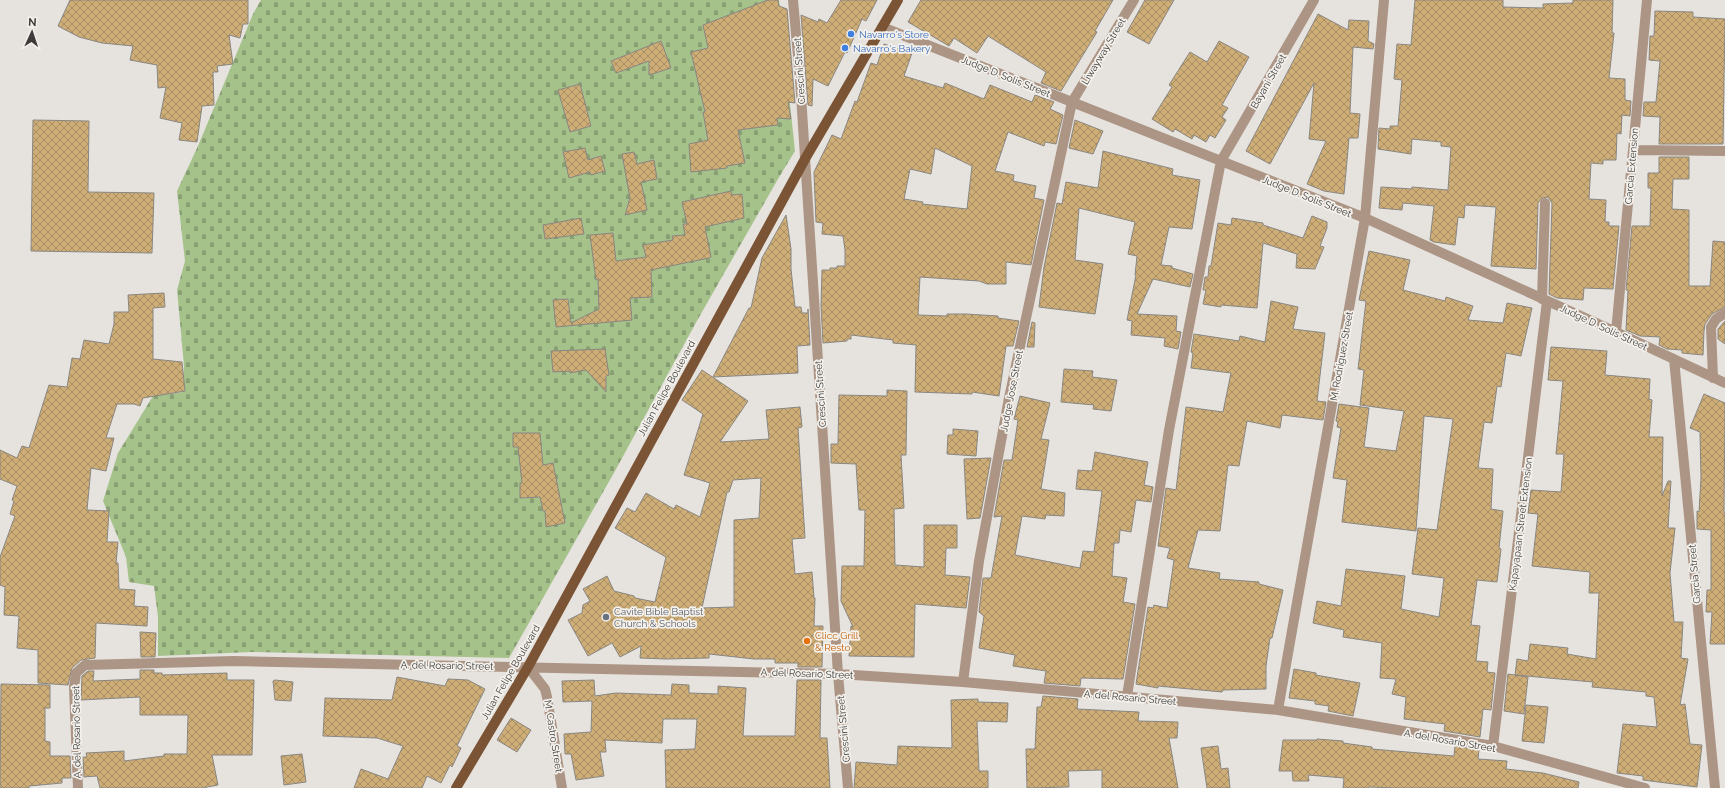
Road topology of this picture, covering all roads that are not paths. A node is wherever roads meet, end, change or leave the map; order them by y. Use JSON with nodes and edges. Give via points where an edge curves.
{"nodes":[{"id":1,"x":794,"y":0,"type":"edge"},
{"id":2,"x":898,"y":0,"type":"edge"},
{"id":3,"x":1134,"y":0,"type":"edge"},
{"id":4,"x":1314,"y":0,"type":"edge"},
{"id":5,"x":1384,"y":0,"type":"edge"},
{"id":6,"x":1646,"y":0,"type":"edge"},
{"id":7,"x":882,"y":27,"type":"junction"},
{"id":8,"x":1072,"y":102,"type":"junction"},
{"id":9,"x":1633,"y":150,"type":"junction"},
{"id":10,"x":1725,"y":151,"type":"edge"},
{"id":11,"x":805,"y":159,"type":"junction"},
{"id":12,"x":1221,"y":162,"type":"junction"},
{"id":13,"x":1544,"y":203,"type":"dead end"},
{"id":14,"x":1365,"y":218,"type":"junction"},
{"id":15,"x":1544,"y":300,"type":"junction"},
{"id":16,"x":1725,"y":313,"type":"edge"},
{"id":17,"x":1616,"y":332,"type":"junction"},
{"id":18,"x":1674,"y":359,"type":"junction"},
{"id":19,"x":1713,"y":378,"type":"junction"},
{"id":20,"x":1725,"y":383,"type":"edge"},
{"id":21,"x":528,"y":666,"type":"junction"},
{"id":22,"x":838,"y":674,"type":"junction"},
{"id":23,"x":963,"y":682,"type":"junction"},
{"id":24,"x":1127,"y":696,"type":"junction"},
{"id":25,"x":1278,"y":710,"type":"junction"},
{"id":26,"x":1493,"y":746,"type":"junction"},
{"id":27,"x":78,"y":788,"type":"edge"},
{"id":28,"x":456,"y":788,"type":"edge"},
{"id":29,"x":562,"y":788,"type":"edge"},
{"id":30,"x":848,"y":788,"type":"edge"},
{"id":31,"x":1645,"y":788,"type":"edge"},
{"id":32,"x":1715,"y":788,"type":"edge"}],
"edges":[{"from":1,"to":11,"type":"street","name":"Crescini Street"},
{"from":2,"to":7,"type":"main road","name":"Julian Felipe Boulevard"},
{"from":3,"to":8,"type":"street","name":"Liwayway Street"},
{"from":4,"to":12,"type":"street","name":"Bayani Street"},
{"from":5,"to":14,"type":"street","name":"M. Rodriguez Street"},
{"from":6,"to":9,"type":"street","name":"Garcia Extension"},
{"from":7,"to":8,"type":"street","name":"Judge D. Solis Street"},
{"from":7,"to":11,"type":"main road","name":"Julian Felipe Boulevard"},
{"from":8,"to":12,"type":"street","name":"Judge D. Solis Street"},
{"from":8,"to":23,"type":"street","name":"Judge Jose Street","via":[[1009,398],[979,562]]},
{"from":9,"to":10,"type":"street"},
{"from":9,"to":17,"type":"street","name":"Garcia Extension"},
{"from":11,"to":21,"type":"main road","name":"Julian Felipe Boulevard"},
{"from":11,"to":22,"type":"street","name":"Crescini Street"},
{"from":12,"to":14,"type":"street","name":"Judge D. Solis Street"},
{"from":12,"to":24,"type":"street","name":"Bayani Street","via":[[1169,430]]},
{"from":13,"to":15,"type":"street","name":"Kapayapaan Street Extension"},
{"from":14,"to":15,"type":"street","name":"Judge D. Solis Street"},
{"from":14,"to":25,"type":"street","name":"M. Rodriguez Street"},
{"from":15,"to":17,"type":"street","name":"Judge D. Solis Street"},
{"from":15,"to":26,"type":"street","name":"Kapayapaan Street Extension"},
{"from":16,"to":19,"type":"street","via":[[1716,319],[1711,327]]},
{"from":17,"to":18,"type":"street","name":"Judge D. Solis Street"},
{"from":18,"to":19,"type":"street","name":"Judge D. Solis Street"},
{"from":18,"to":32,"type":"street","name":"Garcia Street"},
{"from":19,"to":20,"type":"street","name":"Judge D. Solis Street"},
{"from":21,"to":22,"type":"street","name":"A. del Rosario Street"},
{"from":21,"to":27,"type":"street","name":"A. del Rosario Street","via":[[234,661],[86,665],[76,673],[74,688]]},
{"from":21,"to":28,"type":"main road","name":"Julian Felipe Boulevard"},
{"from":21,"to":29,"type":"street","name":"M. Castro Street","via":[[545,689]]},
{"from":22,"to":23,"type":"street","name":"A. del Rosario Street"},
{"from":22,"to":30,"type":"street","name":"Crescini Street"},
{"from":23,"to":24,"type":"street","name":"A. del Rosario Street"},
{"from":24,"to":25,"type":"street","name":"A. del Rosario Street"},
{"from":25,"to":26,"type":"street","name":"A. del Rosario Street"},
{"from":26,"to":31,"type":"street","name":"A. del Rosario Street"}]}
